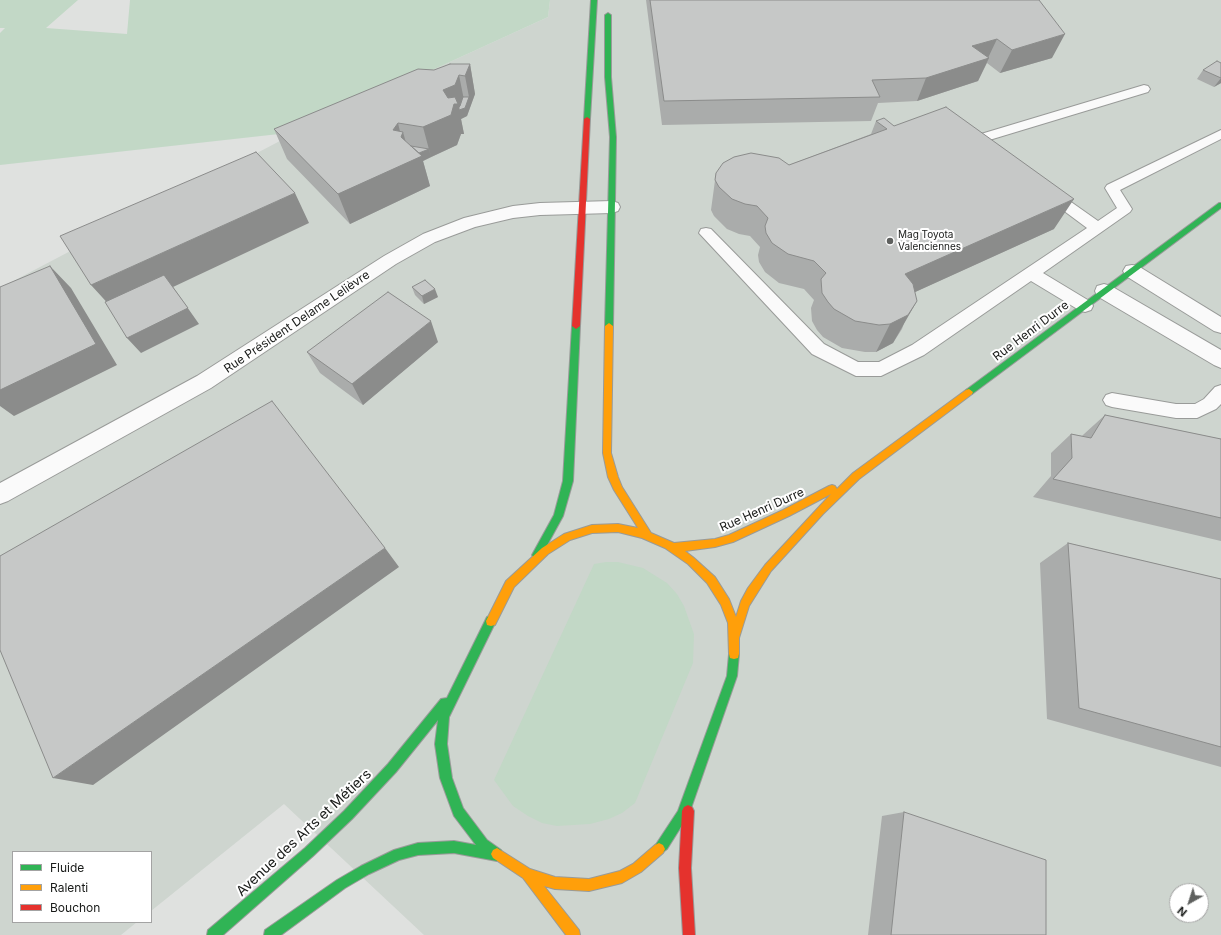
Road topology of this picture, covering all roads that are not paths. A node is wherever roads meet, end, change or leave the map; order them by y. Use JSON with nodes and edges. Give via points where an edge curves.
{"nodes":[{"id":1,"x":594,"y":0,"type":"edge"},
{"id":2,"x":608,"y":5,"type":"dead end"},
{"id":3,"x":1144,"y":89,"type":"dead end"},
{"id":4,"x":1221,"y":134,"type":"edge"},
{"id":5,"x":996,"y":154,"type":"edge"},
{"id":6,"x":1040,"y":187,"type":"edge"},
{"id":7,"x":1221,"y":205,"type":"edge"},
{"id":8,"x":582,"y":207,"type":"junction"},
{"id":9,"x":612,"y":207,"type":"junction"},
{"id":10,"x":1098,"y":228,"type":"junction"},
{"id":11,"x":706,"y":232,"type":"dead end"},
{"id":12,"x":1132,"y":270,"type":"junction"},
{"id":13,"x":1031,"y":273,"type":"junction"},
{"id":14,"x":1104,"y":291,"type":"junction"},
{"id":15,"x":1085,"y":306,"type":"junction"},
{"id":16,"x":1221,"y":326,"type":"edge"},
{"id":17,"x":1221,"y":360,"type":"edge"},
{"id":18,"x":1221,"y":392,"type":"edge"},
{"id":19,"x":1112,"y":400,"type":"dead end"},
{"id":20,"x":856,"y":476,"type":"junction"},
{"id":21,"x":0,"y":494,"type":"edge"},
{"id":22,"x":648,"y":536,"type":"junction"},
{"id":23,"x":673,"y":548,"type":"junction"},
{"id":24,"x":535,"y":559,"type":"junction"},
{"id":25,"x":734,"y":637,"type":"junction"},
{"id":26,"x":455,"y":692,"type":"junction"},
{"id":27,"x":691,"y":794,"type":"junction"},
{"id":28,"x":497,"y":855,"type":"junction"},
{"id":29,"x":527,"y":874,"type":"junction"},
{"id":30,"x":213,"y":935,"type":"edge"},
{"id":31,"x":270,"y":935,"type":"edge"},
{"id":32,"x":574,"y":935,"type":"edge"},
{"id":33,"x":689,"y":935,"type":"edge"}],
"edges":[{"from":1,"to":8,"type":"main road"},
{"from":2,"to":9,"type":"main road","via":[[608,73],[613,137]]},
{"from":3,"to":5,"type":"lane","via":[[976,140]]},
{"from":4,"to":10,"type":"lane","via":[[1112,188],[1125,209]]},
{"from":6,"to":10,"type":"lane"},
{"from":7,"to":12,"type":"main road","name":"Rue Henri Durre"},
{"from":8,"to":9,"type":"street","name":"Rue Président Delame Lelièvre"},
{"from":8,"to":21,"type":"street","name":"Rue Président Delame Lelièvre","via":[[507,213],[465,224],[422,242],[390,260],[204,382]]},
{"from":8,"to":24,"type":"main road","via":[[568,481],[558,516]]},
{"from":9,"to":22,"type":"main road","via":[[607,453],[619,490]]},
{"from":10,"to":13,"type":"lane"},
{"from":11,"to":13,"type":"lane","via":[[818,349],[856,369],[881,370],[918,350]]},
{"from":12,"to":14,"type":"main road","name":"Rue Henri Durre"},
{"from":12,"to":16,"type":"street"},
{"from":13,"to":15,"type":"lane"},
{"from":14,"to":15,"type":"main road","name":"Rue Henri Durre"},
{"from":14,"to":17,"type":"street"},
{"from":15,"to":20,"type":"main road","name":"Rue Henri Durre"},
{"from":18,"to":19,"type":"lane","via":[[1210,404],[1197,411],[1176,411]]},
{"from":20,"to":23,"type":"main road","name":"Rue Henri Durre","via":[[803,505],[730,539],[715,544]]},
{"from":20,"to":25,"type":"main road","name":"Rue Henri Durre","via":[[768,568],[745,604]]},
{"from":22,"to":23,"type":"main road"},
{"from":22,"to":24,"type":"main road","via":[[618,528],[592,529],[567,537]]},
{"from":23,"to":25,"type":"main road","via":[[702,570],[718,590],[730,613]]},
{"from":24,"to":26,"type":"main road","via":[[510,584]]},
{"from":25,"to":27,"type":"main road","via":[[734,663],[730,682]]},
{"from":26,"to":28,"type":"main road","via":[[444,716],[442,729],[441,744],[446,778],[458,812],[483,844]]},
{"from":26,"to":30,"type":"main road","name":"Avenue des Arts et Métiers","via":[[392,768],[348,815]]},
{"from":27,"to":29,"type":"main road","via":[[683,814],[663,845],[638,868],[622,877],[589,885],[572,885],[555,883]]},
{"from":27,"to":33,"type":"main road","via":[[685,847]]},
{"from":28,"to":29,"type":"main road"},
{"from":28,"to":31,"type":"main road","via":[[454,847],[418,849],[398,854],[341,884]]},
{"from":29,"to":32,"type":"main road"}]}
